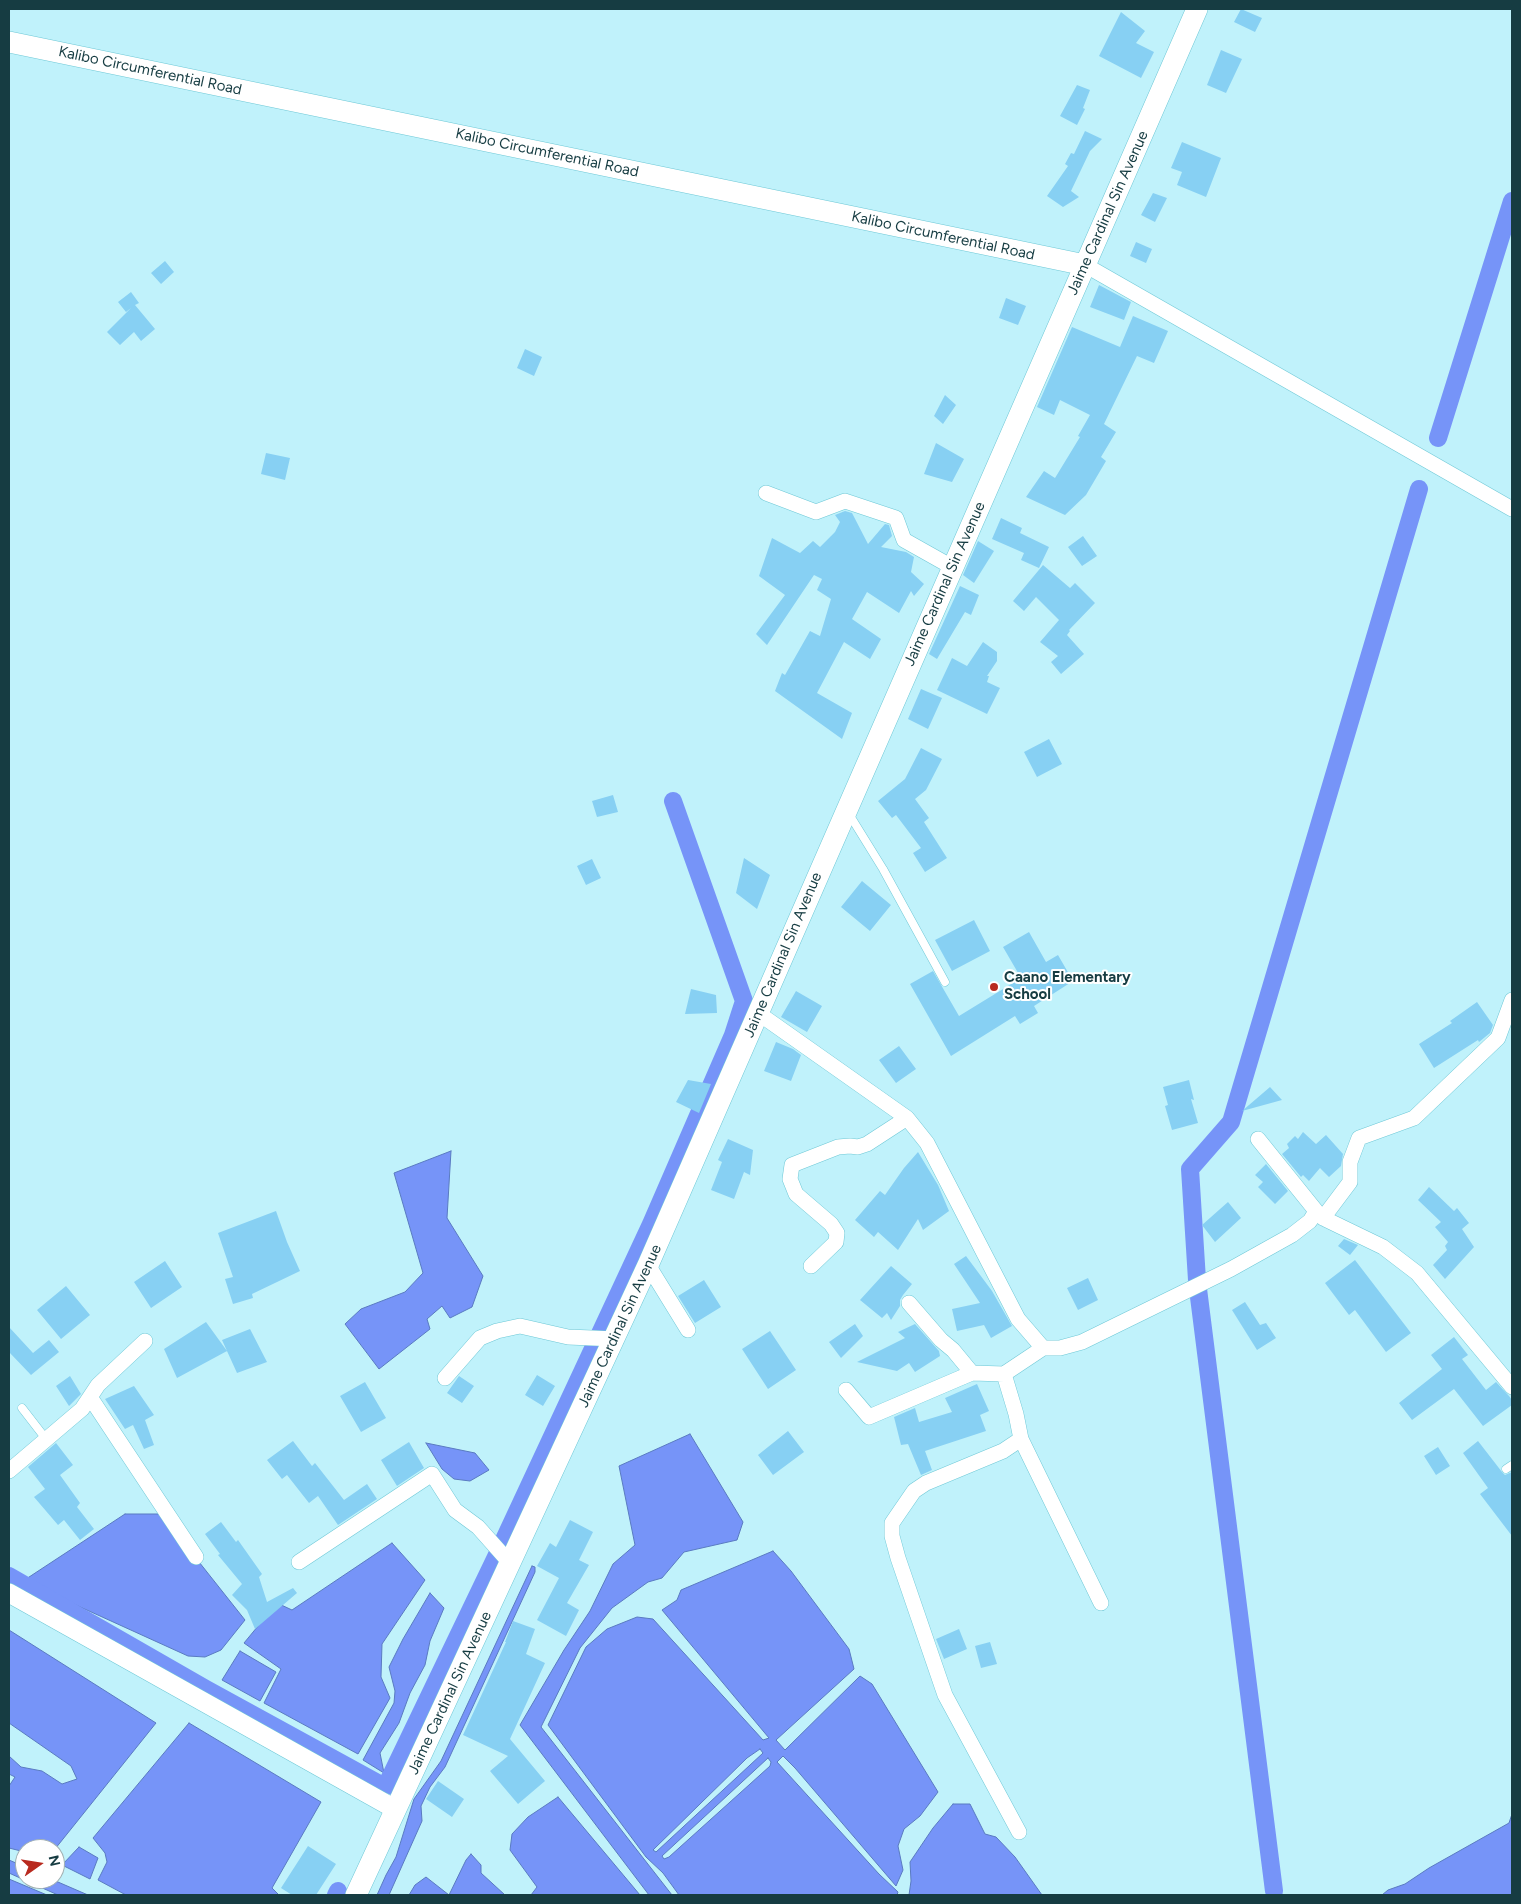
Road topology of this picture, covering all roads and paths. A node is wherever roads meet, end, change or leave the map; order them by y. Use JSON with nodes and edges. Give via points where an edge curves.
{"nodes":[{"id":1,"x":1197,"y":9,"type":"edge"},
{"id":2,"x":9,"y":42,"type":"edge"},
{"id":3,"x":1084,"y":265,"type":"junction"},
{"id":4,"x":766,"y":493,"type":"dead end"},
{"id":5,"x":1512,"y":509,"type":"edge"},
{"id":6,"x":952,"y":567,"type":"junction"},
{"id":7,"x":847,"y":810,"type":"junction"},
{"id":8,"x":945,"y":982,"type":"dead end"},
{"id":9,"x":1512,"y":1000,"type":"edge"},
{"id":10,"x":758,"y":1013,"type":"junction"},
{"id":11,"x":907,"y":1118,"type":"junction"},
{"id":12,"x":1258,"y":1139,"type":"dead end"},
{"id":13,"x":1320,"y":1214,"type":"junction"},
{"id":14,"x":648,"y":1265,"type":"junction"},
{"id":15,"x":811,"y":1266,"type":"dead end"},
{"id":16,"x":909,"y":1303,"type":"dead end"},
{"id":17,"x":688,"y":1330,"type":"dead end"},
{"id":18,"x":615,"y":1339,"type":"junction"},
{"id":19,"x":145,"y":1341,"type":"dead end"},
{"id":20,"x":1044,"y":1348,"type":"junction"},
{"id":21,"x":972,"y":1373,"type":"junction"},
{"id":22,"x":1004,"y":1374,"type":"junction"},
{"id":23,"x":445,"y":1378,"type":"dead end"},
{"id":24,"x":1512,"y":1387,"type":"edge"},
{"id":25,"x":846,"y":1390,"type":"dead end"},
{"id":26,"x":90,"y":1397,"type":"junction"},
{"id":27,"x":22,"y":1408,"type":"dead end"},
{"id":28,"x":46,"y":1439,"type":"junction"},
{"id":29,"x":1022,"y":1439,"type":"junction"},
{"id":30,"x":9,"y":1471,"type":"edge"},
{"id":31,"x":196,"y":1557,"type":"dead end"},
{"id":32,"x":299,"y":1562,"type":"dead end"},
{"id":33,"x":510,"y":1563,"type":"junction"},
{"id":34,"x":9,"y":1593,"type":"edge"},
{"id":35,"x":1100,"y":1603,"type":"dead end"},
{"id":36,"x":395,"y":1809,"type":"junction"},
{"id":37,"x":1019,"y":1832,"type":"dead end"},
{"id":38,"x":356,"y":1895,"type":"edge"}],
"edges":[{"from":1,"to":3,"type":"main road","name":"Jaime Cardinal Sin Avenue"},
{"from":2,"to":3,"type":"main road","name":"Kalibo Circumferential Road"},
{"from":3,"to":5,"type":"street"},
{"from":3,"to":6,"type":"main road","name":"Jaime Cardinal Sin Avenue"},
{"from":4,"to":6,"type":"street","via":[[816,512],[844,501],[896,518],[904,540]]},
{"from":6,"to":7,"type":"main road","name":"Jaime Cardinal Sin Avenue"},
{"from":7,"to":8,"type":"lane"},
{"from":7,"to":10,"type":"main road","name":"Jaime Cardinal Sin Avenue"},
{"from":9,"to":13,"type":"street","via":[[1498,1038],[1414,1118],[1359,1138],[1350,1162],[1350,1182]]},
{"from":10,"to":11,"type":"street"},
{"from":10,"to":14,"type":"main road","name":"Jaime Cardinal Sin Avenue"},
{"from":11,"to":15,"type":"street","via":[[867,1144],[838,1147],[792,1165],[790,1179],[796,1194],[837,1233],[836,1242]]},
{"from":11,"to":20,"type":"street","via":[[927,1143],[1018,1319]]},
{"from":12,"to":13,"type":"street"},
{"from":13,"to":20,"type":"street","via":[[1292,1235],[1231,1269],[1082,1342]]},
{"from":13,"to":24,"type":"street","via":[[1383,1246],[1417,1273]]},
{"from":14,"to":17,"type":"street"},
{"from":14,"to":18,"type":"main road","name":"Jaime Cardinal Sin Avenue"},
{"from":16,"to":21,"type":"street"},
{"from":18,"to":23,"type":"street","via":[[568,1337],[520,1326],[497,1330],[480,1338]]},
{"from":18,"to":33,"type":"main road","name":"Jaime Cardinal Sin Avenue"},
{"from":19,"to":26,"type":"street","via":[[98,1385]]},
{"from":20,"to":22,"type":"street"},
{"from":21,"to":22,"type":"street"},
{"from":21,"to":25,"type":"street","via":[[869,1418]]},
{"from":22,"to":29,"type":"street"},
{"from":26,"to":28,"type":"street","via":[[82,1409]]},
{"from":26,"to":31,"type":"street"},
{"from":27,"to":28,"type":"lane"},
{"from":28,"to":30,"type":"street"},
{"from":29,"to":35,"type":"street"},
{"from":29,"to":37,"type":"street","via":[[1004,1451],[926,1483],[914,1491],[892,1523],[898,1558],[945,1694]]},
{"from":32,"to":33,"type":"street","via":[[432,1474],[455,1510],[478,1528]]},
{"from":33,"to":36,"type":"main road","name":"Jaime Cardinal Sin Avenue"},
{"from":34,"to":36,"type":"street"},
{"from":36,"to":38,"type":"main road","name":"Jaime Cardinal Sin Avenue"}]}
